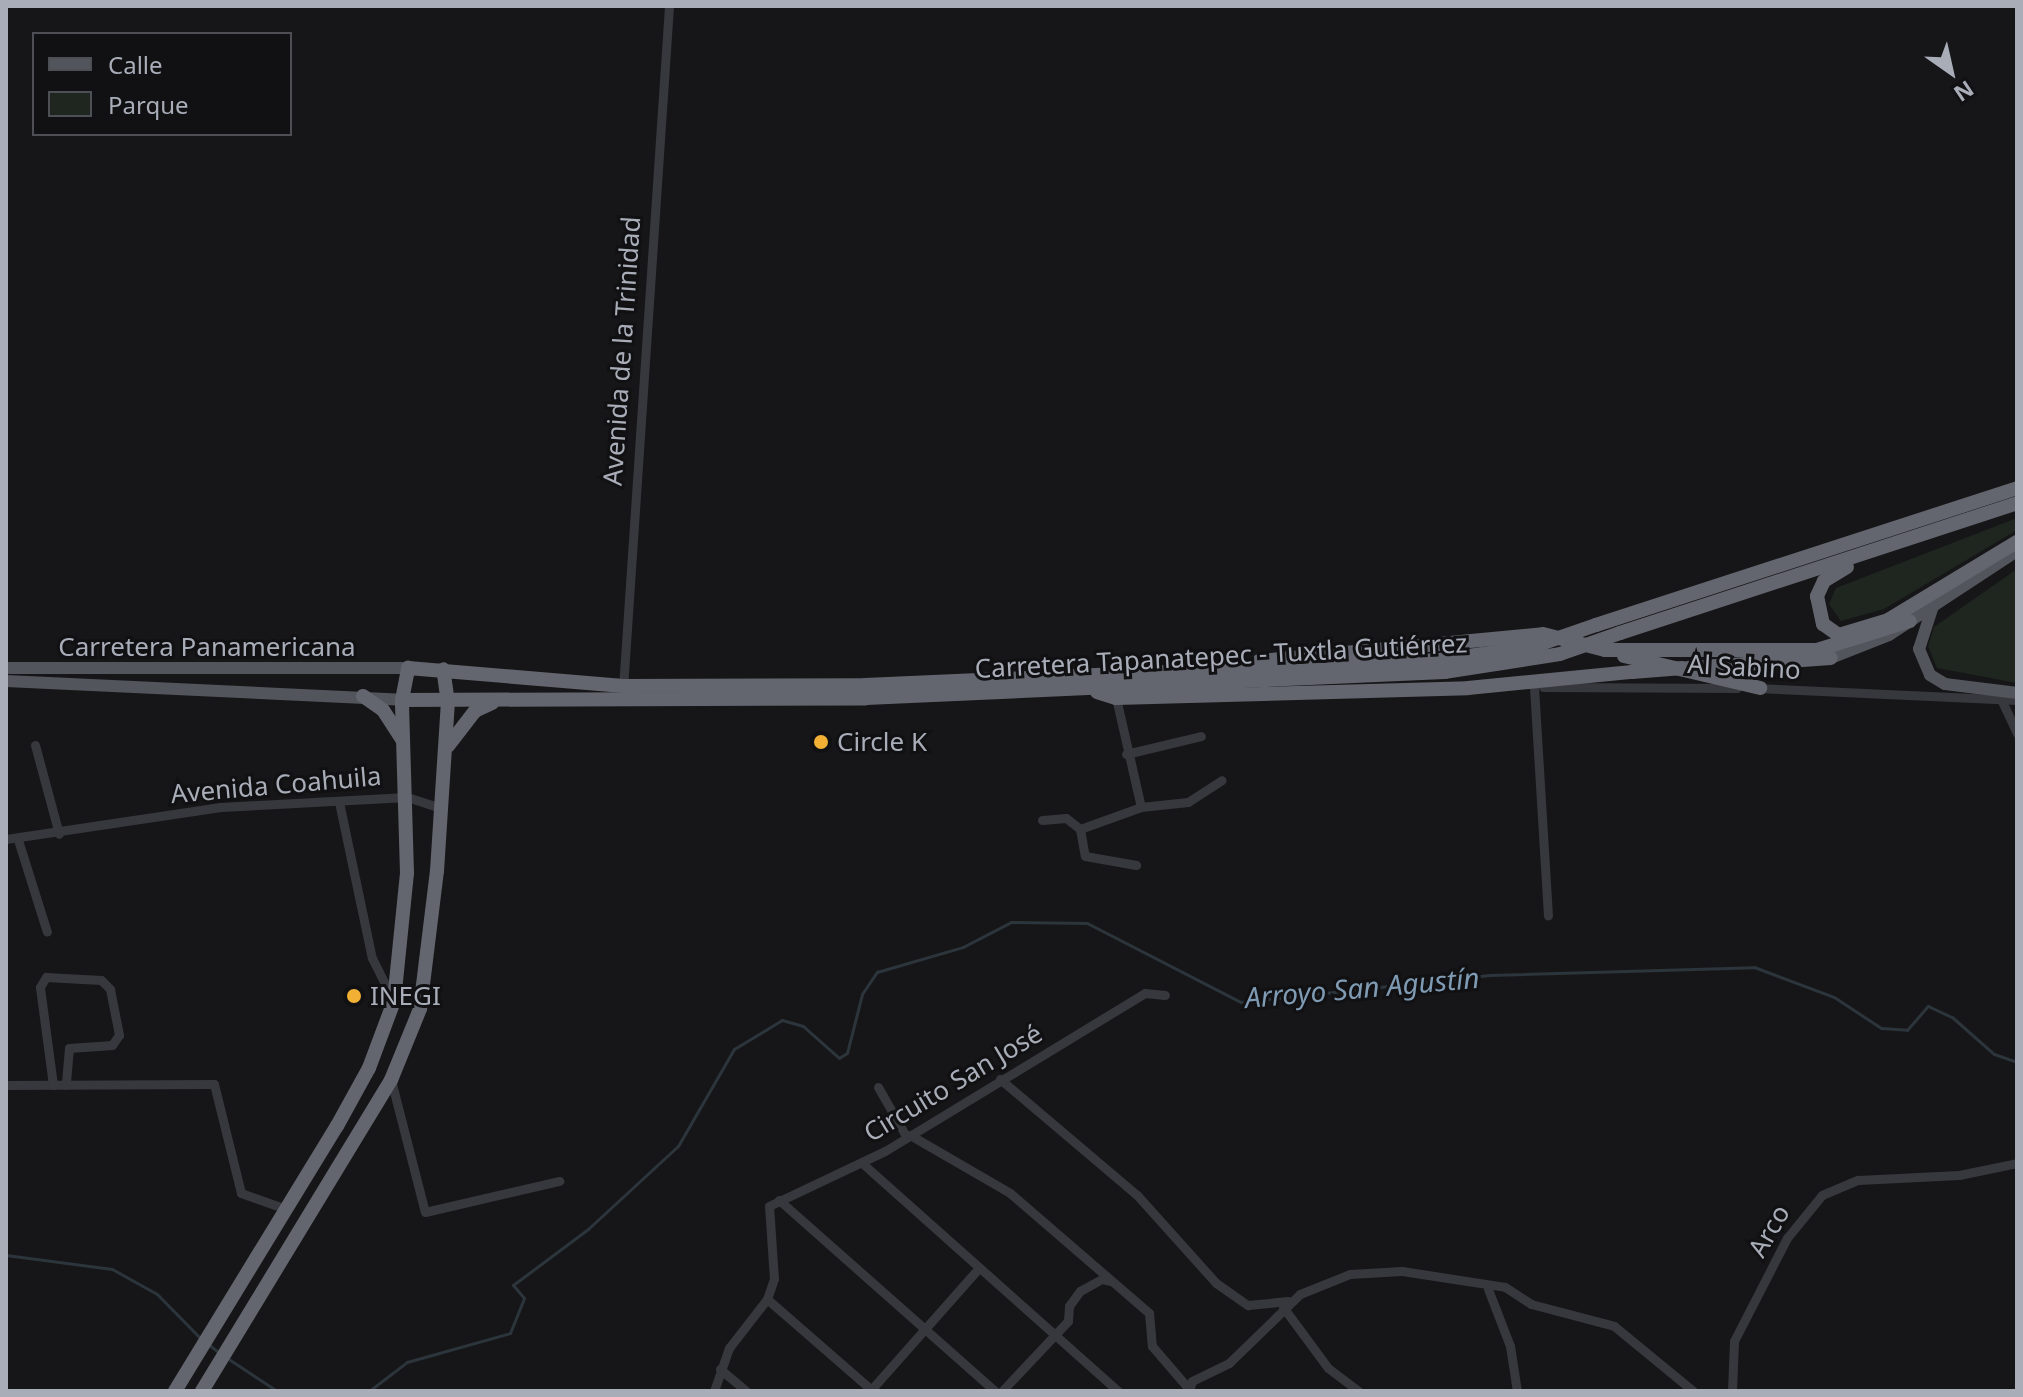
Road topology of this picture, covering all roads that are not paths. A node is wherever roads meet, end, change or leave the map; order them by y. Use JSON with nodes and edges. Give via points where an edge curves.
{"nodes":[{"id":1,"x":669,"y":6,"type":"edge"},
{"id":2,"x":2017,"y":488,"type":"edge"},
{"id":3,"x":2017,"y":503,"type":"edge"},
{"id":4,"x":2017,"y":542,"type":"edge"},
{"id":5,"x":1887,"y":547,"type":"junction"},
{"id":6,"x":2017,"y":551,"type":"edge"},
{"id":7,"x":1933,"y":606,"type":"junction"},
{"id":8,"x":1910,"y":621,"type":"junction"},
{"id":9,"x":1605,"y":650,"type":"junction"},
{"id":10,"x":1831,"y":658,"type":"joint"},
{"id":11,"x":6,"y":668,"type":"edge"},
{"id":12,"x":408,"y":668,"type":"junction"},
{"id":13,"x":443,"y":669,"type":"junction"},
{"id":14,"x":1213,"y":670,"type":"junction"},
{"id":15,"x":6,"y":681,"type":"edge"},
{"id":16,"x":1534,"y":687,"type":"junction"},
{"id":17,"x":1468,"y":688,"type":"junction"},
{"id":18,"x":1760,"y":688,"type":"junction"},
{"id":19,"x":1090,"y":689,"type":"junction"},
{"id":20,"x":622,"y":693,"type":"junction"},
{"id":21,"x":2017,"y":693,"type":"edge"},
{"id":22,"x":363,"y":696,"type":"junction"},
{"id":23,"x":1116,"y":698,"type":"junction"},
{"id":24,"x":499,"y":699,"type":"junction"},
{"id":25,"x":2001,"y":699,"type":"junction"},
{"id":26,"x":402,"y":700,"type":"junction"},
{"id":27,"x":2017,"y":700,"type":"edge"},
{"id":28,"x":448,"y":703,"type":"junction"},
{"id":29,"x":2017,"y":734,"type":"edge"},
{"id":30,"x":1201,"y":736,"type":"dead end"},
{"id":31,"x":35,"y":745,"type":"dead end"},
{"id":32,"x":407,"y":752,"type":"junction"},
{"id":33,"x":445,"y":753,"type":"junction"},
{"id":34,"x":1126,"y":754,"type":"junction"},
{"id":35,"x":1222,"y":780,"type":"dead end"},
{"id":36,"x":407,"y":797,"type":"junction"},
{"id":37,"x":339,"y":802,"type":"junction"},
{"id":38,"x":1141,"y":807,"type":"junction"},
{"id":39,"x":441,"y":808,"type":"junction"},
{"id":40,"x":1042,"y":820,"type":"dead end"},
{"id":41,"x":1080,"y":829,"type":"junction"},
{"id":42,"x":59,"y":834,"type":"junction"},
{"id":43,"x":6,"y":839,"type":"edge"},
{"id":44,"x":18,"y":840,"type":"junction"},
{"id":45,"x":1136,"y":865,"type":"dead end"},
{"id":46,"x":1548,"y":916,"type":"dead end"},
{"id":47,"x":47,"y":932,"type":"dead end"},
{"id":48,"x":1165,"y":995,"type":"dead end"},
{"id":49,"x":394,"y":1001,"type":"junction"},
{"id":50,"x":1000,"y":1079,"type":"junction"},
{"id":51,"x":391,"y":1080,"type":"junction"},
{"id":52,"x":6,"y":1085,"type":"edge"},
{"id":53,"x":53,"y":1085,"type":"junction"},
{"id":54,"x":66,"y":1085,"type":"junction"},
{"id":55,"x":878,"y":1087,"type":"dead end"},
{"id":56,"x":908,"y":1136,"type":"junction"},
{"id":57,"x":862,"y":1163,"type":"junction"},
{"id":58,"x":2017,"y":1163,"type":"edge"},
{"id":59,"x":559,"y":1181,"type":"dead end"},
{"id":60,"x":779,"y":1200,"type":"junction"},
{"id":61,"x":286,"y":1209,"type":"junction"},
{"id":62,"x":976,"y":1271,"type":"junction"},
{"id":63,"x":1114,"y":1282,"type":"junction"},
{"id":64,"x":1488,"y":1289,"type":"junction"},
{"id":65,"x":767,"y":1299,"type":"junction"},
{"id":66,"x":1286,"y":1304,"type":"junction"},
{"id":67,"x":925,"y":1329,"type":"junction"},
{"id":68,"x":1053,"y":1336,"type":"junction"},
{"id":69,"x":720,"y":1369,"type":"junction"},
{"id":70,"x":871,"y":1390,"type":"edge"},
{"id":71,"x":1189,"y":1390,"type":"edge"},
{"id":72,"x":175,"y":1391,"type":"edge"},
{"id":73,"x":202,"y":1391,"type":"edge"},
{"id":74,"x":714,"y":1391,"type":"edge"},
{"id":75,"x":746,"y":1391,"type":"edge"},
{"id":76,"x":995,"y":1391,"type":"edge"},
{"id":77,"x":1002,"y":1391,"type":"edge"},
{"id":78,"x":1118,"y":1391,"type":"edge"},
{"id":79,"x":1359,"y":1391,"type":"edge"},
{"id":80,"x":1517,"y":1391,"type":"edge"},
{"id":81,"x":1693,"y":1391,"type":"edge"},
{"id":82,"x":1732,"y":1391,"type":"edge"}],
"edges":[{"from":1,"to":20,"type":"street","name":"Avenida de la Trinidad"},
{"from":2,"to":14,"type":"highway","name":"Carretera Tapanatepec - Tuxtla Gutiérrez","bridge":true,"via":[[1532,647],[1440,660]]},
{"from":3,"to":5,"type":"highway","name":"Carretera Tapanatepec - Tuxtla Gutiérrez"},
{"from":4,"to":5,"type":"highway","via":[[1888,620],[1853,635],[1831,632],[1816,606],[1824,581]]},
{"from":5,"to":19,"type":"highway","name":"Carretera Tapanatepec - Tuxtla Gutiérrez","bridge":true,"via":[[1560,654],[1444,672]]},
{"from":6,"to":7,"type":"main road"},
{"from":7,"to":8,"type":"main road"},
{"from":7,"to":21,"type":"main road","via":[[1919,649],[1930,675],[1945,684]]},
{"from":8,"to":9,"type":"highway","via":[[1817,650]]},
{"from":8,"to":10,"type":"main road","via":[[1865,648]]},
{"from":9,"to":14,"type":"highway","via":[[1543,634],[1290,655]]},
{"from":9,"to":18,"type":"highway"},
{"from":10,"to":17,"type":"highway","bridge":true},
{"from":11,"to":12,"type":"main road","name":"Carretera Panamericana"},
{"from":12,"to":13,"type":"highway","name":"Carretera Tapanatepec - Tuxtla Gutiérrez"},
{"from":12,"to":26,"type":"highway"},
{"from":13,"to":20,"type":"highway","name":"Carretera Tapanatepec - Tuxtla Gutiérrez"},
{"from":13,"to":28,"type":"highway"},
{"from":14,"to":20,"type":"highway","name":"Carretera Tapanatepec - Tuxtla Gutiérrez"},
{"from":15,"to":22,"type":"main road","name":"Carretera Panamericana"},
{"from":16,"to":17,"type":"street","name":"Al Sabino"},
{"from":16,"to":18,"type":"street","name":"Al Sabino"},
{"from":16,"to":46,"type":"street"},
{"from":17,"to":23,"type":"highway"},
{"from":18,"to":25,"type":"street","name":"Al Sabino"},
{"from":19,"to":20,"type":"highway","name":"Carretera Tapanatepec - Tuxtla Gutiérrez","via":[[744,702]]},
{"from":19,"to":23,"type":"highway"},
{"from":20,"to":24,"type":"highway","name":"Carretera Tapanatepec - Tuxtla Gutiérrez"},
{"from":22,"to":26,"type":"main road","name":"Carretera Panamericana"},
{"from":22,"to":32,"type":"highway","via":[[391,720]]},
{"from":23,"to":34,"type":"street"},
{"from":24,"to":28,"type":"highway","name":"Carretera Tapanatepec - Tuxtla Gutiérrez"},
{"from":24,"to":33,"type":"highway","via":[[466,720]]},
{"from":25,"to":27,"type":"street","name":"Al Sabino"},
{"from":25,"to":29,"type":"street"},
{"from":26,"to":28,"type":"highway","name":"Carretera Tapanatepec - Tuxtla Gutiérrez"},
{"from":26,"to":32,"type":"highway"},
{"from":28,"to":33,"type":"highway"},
{"from":30,"to":34,"type":"street"},
{"from":31,"to":42,"type":"street"},
{"from":32,"to":36,"type":"highway"},
{"from":33,"to":39,"type":"highway"},
{"from":34,"to":38,"type":"street"},
{"from":35,"to":38,"type":"street","via":[[1188,802]]},
{"from":36,"to":37,"type":"street","name":"Avenida Coahuila"},
{"from":36,"to":39,"type":"street"},
{"from":36,"to":49,"type":"highway","via":[[407,873]]},
{"from":37,"to":42,"type":"street","name":"Avenida Coahuila","via":[[221,807]]},
{"from":37,"to":49,"type":"street","via":[[372,958]]},
{"from":38,"to":41,"type":"street"},
{"from":39,"to":51,"type":"highway","via":[[420,1009]]},
{"from":40,"to":41,"type":"street","via":[[1066,818]]},
{"from":41,"to":45,"type":"street","via":[[1085,856]]},
{"from":42,"to":44,"type":"street","name":"Avenida Coahuila"},
{"from":43,"to":44,"type":"street","name":"Avenida Coahuila"},
{"from":44,"to":47,"type":"street"},
{"from":48,"to":50,"type":"street","name":"Circuito San José","via":[[1145,993]]},
{"from":49,"to":61,"type":"highway","via":[[369,1068]]},
{"from":50,"to":56,"type":"street","name":"Circuito San José"},
{"from":50,"to":66,"type":"street","via":[[1137,1195],[1216,1283],[1248,1305]]},
{"from":51,"to":59,"type":"street","via":[[425,1212]]},
{"from":51,"to":73,"type":"highway"},
{"from":52,"to":53,"type":"street"},
{"from":53,"to":54,"type":"street"},
{"from":53,"to":54,"type":"street","via":[[40,987],[46,977],[101,980],[110,989],[119,1035],[112,1045],[69,1048]]},
{"from":54,"to":61,"type":"street","via":[[214,1084],[241,1193]]},
{"from":55,"to":56,"type":"street"},
{"from":56,"to":57,"type":"street","name":"Circuito San José"},
{"from":56,"to":63,"type":"street","via":[[983,1174]]},
{"from":57,"to":60,"type":"street","name":"Circuito San José"},
{"from":57,"to":62,"type":"street"},
{"from":58,"to":82,"type":"street","name":"Arco","via":[[1959,1175],[1858,1180],[1822,1195],[1795,1226],[1734,1341]]},
{"from":60,"to":65,"type":"street","name":"Circuito San José","via":[[769,1206],[775,1263]]},
{"from":60,"to":67,"type":"street"},
{"from":61,"to":72,"type":"highway"},
{"from":62,"to":67,"type":"street"},
{"from":62,"to":68,"type":"street"},
{"from":63,"to":68,"type":"street","via":[[1102,1279],[1080,1291],[1069,1306],[1068,1321]]},
{"from":63,"to":71,"type":"street","via":[[1149,1313],[1152,1346]]},
{"from":64,"to":66,"type":"street","via":[[1402,1271],[1350,1274]]},
{"from":64,"to":80,"type":"street","via":[[1510,1346]]},
{"from":64,"to":81,"type":"street","via":[[1505,1287],[1531,1304],[1614,1326]]},
{"from":65,"to":69,"type":"street","via":[[741,1330]]},
{"from":65,"to":70,"type":"street"},
{"from":66,"to":71,"type":"street","via":[[1229,1363],[1204,1373]]},
{"from":66,"to":79,"type":"street","via":[[1328,1368]]},
{"from":67,"to":70,"type":"street"},
{"from":67,"to":76,"type":"street"},
{"from":68,"to":77,"type":"street"},
{"from":68,"to":78,"type":"street"},
{"from":69,"to":74,"type":"street"},
{"from":69,"to":75,"type":"street"}]}
